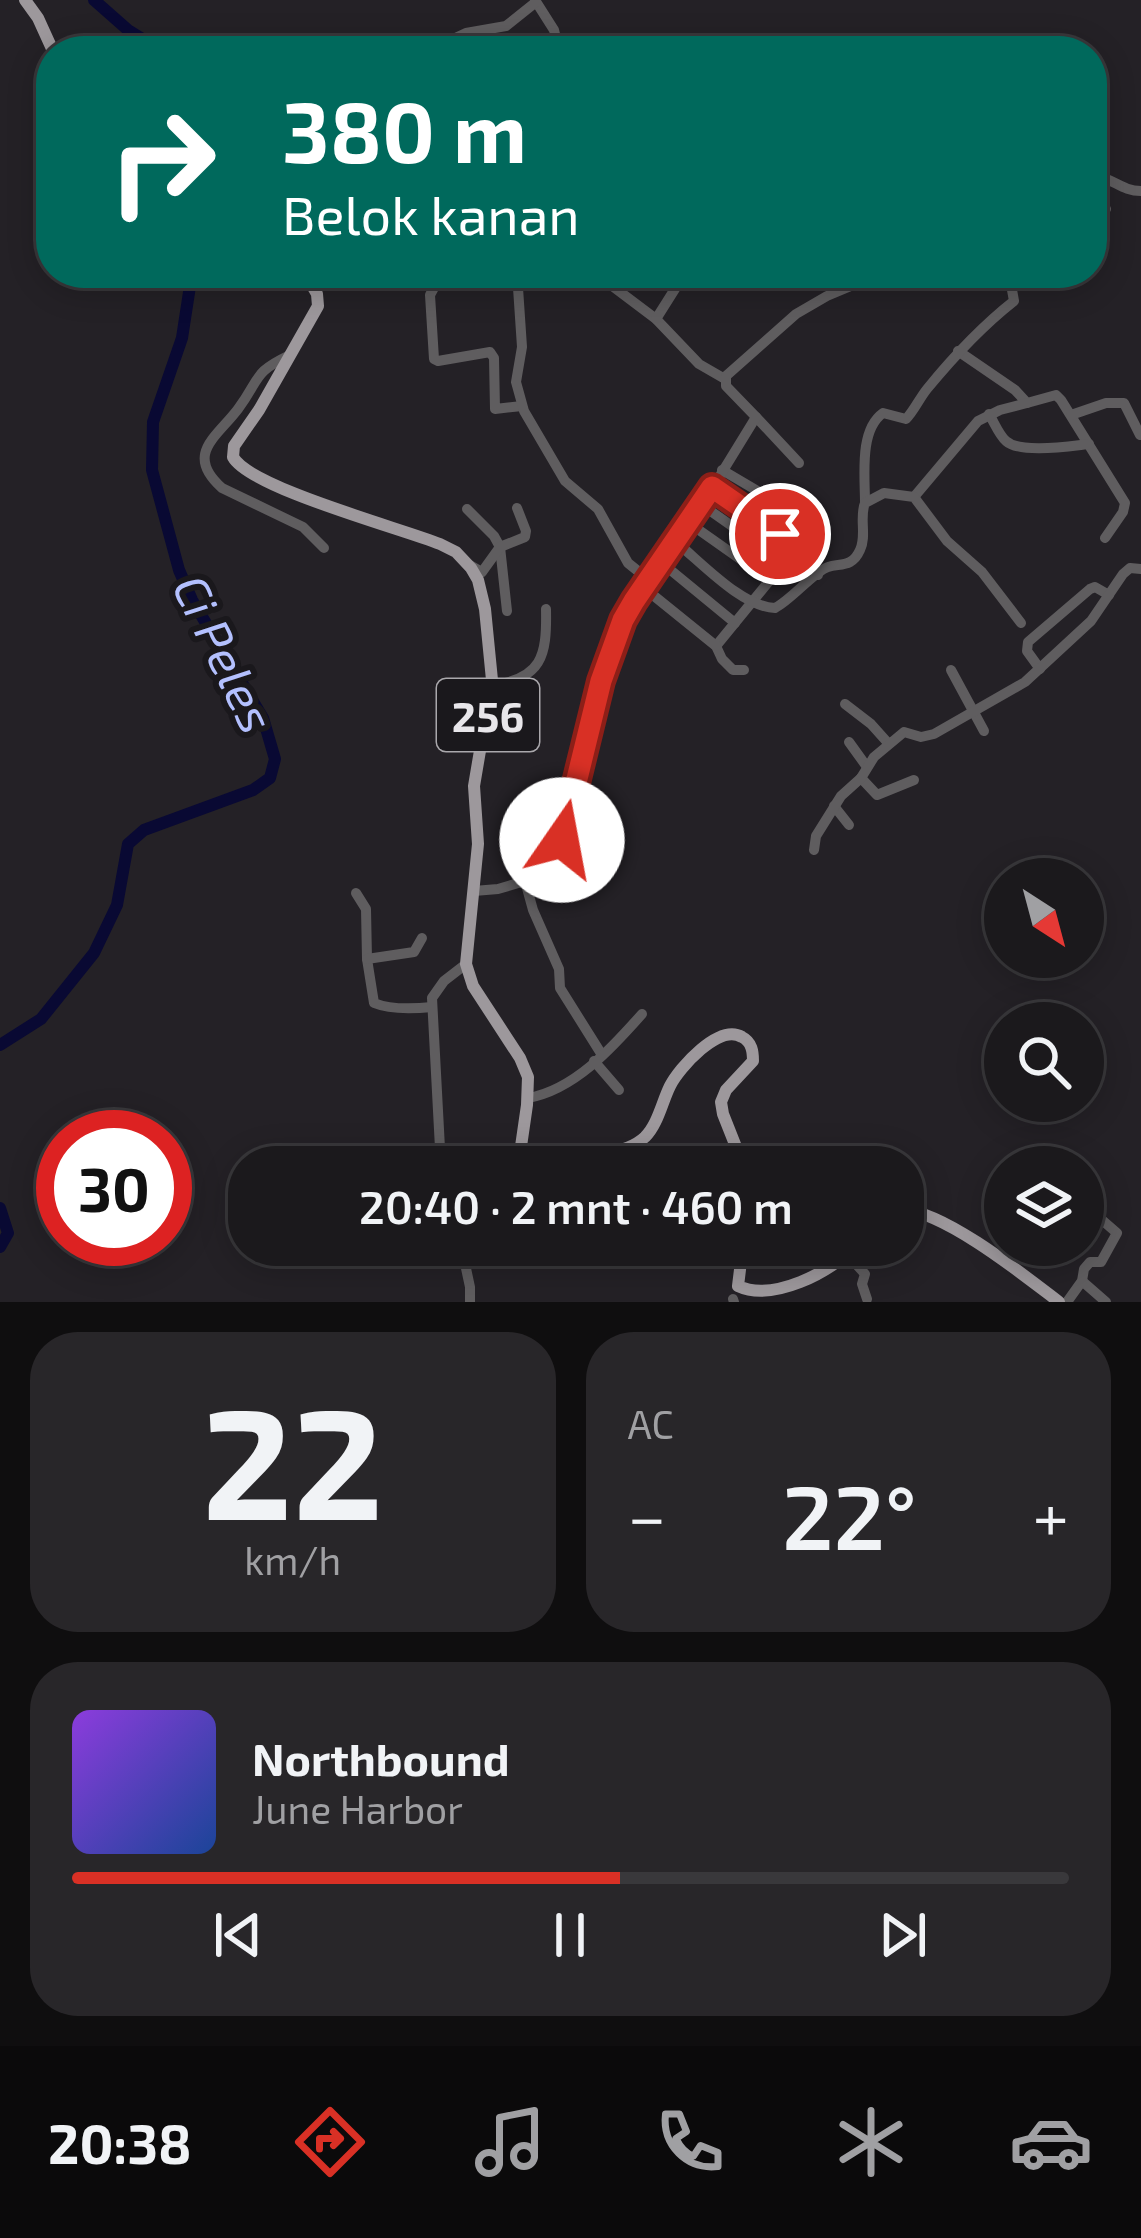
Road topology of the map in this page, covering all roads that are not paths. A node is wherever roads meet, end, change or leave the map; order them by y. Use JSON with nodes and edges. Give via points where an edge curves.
{"nodes":[{"id":1,"x":25,"y":0,"type":"edge"},
{"id":2,"x":536,"y":1,"type":"edge"},
{"id":3,"x":46,"y":36,"type":"edge"},
{"id":4,"x":461,"y":36,"type":"edge"},
{"id":5,"x":555,"y":36,"type":"edge"},
{"id":6,"x":1107,"y":178,"type":"edge"},
{"id":7,"x":1141,"y":191,"type":"edge"},
{"id":8,"x":314,"y":288,"type":"edge"},
{"id":9,"x":434,"y":288,"type":"edge"},
{"id":10,"x":519,"y":288,"type":"edge"},
{"id":11,"x":615,"y":288,"type":"edge"},
{"id":12,"x":676,"y":288,"type":"edge"},
{"id":13,"x":846,"y":288,"type":"edge"},
{"id":14,"x":1012,"y":288,"type":"edge"},
{"id":15,"x":656,"y":319,"type":"junction"},
{"id":16,"x":958,"y":351,"type":"junction"},
{"id":17,"x":290,"y":355,"type":"junction"},
{"id":18,"x":725,"y":379,"type":"junction"},
{"id":19,"x":1027,"y":404,"type":"junction"},
{"id":20,"x":522,"y":406,"type":"junction"},
{"id":21,"x":989,"y":414,"type":"junction"},
{"id":22,"x":1071,"y":415,"type":"junction"},
{"id":23,"x":756,"y":417,"type":"junction"},
{"id":24,"x":1140,"y":435,"type":"edge"},
{"id":25,"x":1089,"y":444,"type":"junction"},
{"id":26,"x":799,"y":464,"type":"dead end"},
{"id":27,"x":722,"y":470,"type":"junction"},
{"id":28,"x":712,"y":487,"type":"junction"},
{"id":29,"x":914,"y":496,"type":"junction"},
{"id":30,"x":865,"y":502,"type":"junction"},
{"id":31,"x":702,"y":506,"type":"junction"},
{"id":32,"x":517,"y":508,"type":"dead end"},
{"id":33,"x":466,"y":509,"type":"dead end"},
{"id":34,"x":689,"y":523,"type":"junction"},
{"id":35,"x":783,"y":537,"type":"junction"},
{"id":36,"x":1106,"y":538,"type":"dead end"},
{"id":37,"x":676,"y":542,"type":"junction"},
{"id":38,"x":500,"y":547,"type":"junction"},
{"id":39,"x":324,"y":548,"type":"dead end"},
{"id":40,"x":801,"y":555,"type":"junction"},
{"id":41,"x":776,"y":556,"type":"junction"},
{"id":42,"x":662,"y":563,"type":"junction"},
{"id":43,"x":468,"y":564,"type":"junction"},
{"id":44,"x":1141,"y":569,"type":"edge"},
{"id":45,"x":818,"y":575,"type":"junction"},
{"id":46,"x":767,"y":578,"type":"junction"},
{"id":47,"x":646,"y":584,"type":"junction"},
{"id":48,"x":1108,"y":596,"type":"junction"},
{"id":49,"x":750,"y":603,"type":"junction"},
{"id":50,"x":546,"y":610,"type":"dead end"},
{"id":51,"x":506,"y":611,"type":"dead end"},
{"id":52,"x":735,"y":622,"type":"junction"},
{"id":53,"x":1021,"y":622,"type":"dead end"},
{"id":54,"x":716,"y":646,"type":"junction"},
{"id":55,"x":1040,"y":669,"type":"junction"},
{"id":56,"x":744,"y":670,"type":"dead end"},
{"id":57,"x":951,"y":670,"type":"dead end"},
{"id":58,"x":491,"y":686,"type":"junction"},
{"id":59,"x":845,"y":704,"type":"dead end"},
{"id":60,"x":974,"y":712,"type":"junction"},
{"id":61,"x":984,"y":730,"type":"dead end"},
{"id":62,"x":849,"y":742,"type":"dead end"},
{"id":63,"x":888,"y":743,"type":"junction"},
{"id":64,"x":864,"y":772,"type":"junction"},
{"id":65,"x":914,"y":780,"type":"dead end"},
{"id":66,"x":834,"y":806,"type":"junction"},
{"id":67,"x":849,"y":825,"type":"dead end"},
{"id":68,"x":814,"y":850,"type":"dead end"},
{"id":69,"x":525,"y":881,"type":"junction"},
{"id":70,"x":474,"y":891,"type":"junction"},
{"id":71,"x":356,"y":892,"type":"dead end"},
{"id":72,"x":422,"y":938,"type":"dead end"},
{"id":73,"x":367,"y":959,"type":"junction"},
{"id":74,"x":466,"y":964,"type":"junction"},
{"id":75,"x":432,"y":1007,"type":"junction"},
{"id":76,"x":642,"y":1014,"type":"dead end"},
{"id":77,"x":598,"y":1058,"type":"junction"},
{"id":78,"x":619,"y":1090,"type":"dead end"},
{"id":79,"x":528,"y":1098,"type":"junction"},
{"id":80,"x":440,"y":1146,"type":"edge"},
{"id":81,"x":521,"y":1146,"type":"edge"},
{"id":82,"x":624,"y":1146,"type":"edge"},
{"id":83,"x":736,"y":1146,"type":"edge"},
{"id":84,"x":924,"y":1215,"type":"edge"},
{"id":85,"x":1104,"y":1222,"type":"edge"},
{"id":86,"x":1104,"y":1257,"type":"edge"},
{"id":87,"x":466,"y":1266,"type":"edge"},
{"id":88,"x":739,"y":1266,"type":"edge"},
{"id":89,"x":834,"y":1266,"type":"edge"},
{"id":90,"x":861,"y":1266,"type":"edge"},
{"id":91,"x":1087,"y":1266,"type":"edge"},
{"id":92,"x":1082,"y":1281,"type":"junction"},
{"id":93,"x":735,"y":1298,"type":"edge"},
{"id":94,"x":867,"y":1299,"type":"dead end"},
{"id":95,"x":470,"y":1302,"type":"edge"},
{"id":96,"x":1063,"y":1302,"type":"edge"},
{"id":97,"x":1106,"y":1302,"type":"edge"}],
"edges":[{"from":1,"to":3,"type":"main road"},
{"from":2,"to":4,"type":"street","via":[[510,25]]},
{"from":2,"to":5,"type":"street"},
{"from":6,"to":7,"type":"street"},
{"from":8,"to":17,"type":"main road","via":[[318,306]]},
{"from":9,"to":20,"type":"street","via":[[435,360],[490,352],[495,409]]},
{"from":10,"to":20,"type":"street"},
{"from":11,"to":15,"type":"street"},
{"from":12,"to":15,"type":"street"},
{"from":13,"to":18,"type":"street","via":[[796,314]]},
{"from":14,"to":16,"type":"street","via":[[1014,301]]},
{"from":15,"to":18,"type":"street"},
{"from":16,"to":19,"type":"street"},
{"from":16,"to":30,"type":"street","via":[[908,418],[883,413],[872,422]]},
{"from":17,"to":39,"type":"street","via":[[261,370],[208,442],[205,461],[222,488],[303,527]]},
{"from":17,"to":43,"type":"main road","via":[[234,446],[238,466],[440,544]]},
{"from":18,"to":23,"type":"street"},
{"from":19,"to":21,"type":"street"},
{"from":19,"to":22,"type":"street","via":[[1057,395]]},
{"from":20,"to":47,"type":"street","via":[[565,481],[598,509]]},
{"from":21,"to":25,"type":"street","via":[[1014,446]]},
{"from":21,"to":29,"type":"street"},
{"from":22,"to":24,"type":"street","via":[[1124,403]]},
{"from":22,"to":25,"type":"street"},
{"from":23,"to":26,"type":"street"},
{"from":23,"to":27,"type":"street"},
{"from":25,"to":36,"type":"street","via":[[1125,502]]},
{"from":27,"to":28,"type":"street"},
{"from":27,"to":35,"type":"street","via":[[793,504]]},
{"from":28,"to":31,"type":"street"},
{"from":28,"to":35,"type":"street"},
{"from":29,"to":30,"type":"street","via":[[884,493]]},
{"from":29,"to":53,"type":"street"},
{"from":30,"to":45,"type":"street","via":[[858,554]]},
{"from":31,"to":34,"type":"street"},
{"from":31,"to":41,"type":"street"},
{"from":32,"to":38,"type":"street","via":[[526,534]]},
{"from":33,"to":38,"type":"street"},
{"from":34,"to":37,"type":"street"},
{"from":34,"to":46,"type":"street"},
{"from":35,"to":40,"type":"street"},
{"from":35,"to":41,"type":"street"},
{"from":37,"to":42,"type":"street"},
{"from":37,"to":49,"type":"street"},
{"from":38,"to":43,"type":"street","via":[[482,572]]},
{"from":38,"to":51,"type":"street"},
{"from":40,"to":45,"type":"street"},
{"from":40,"to":46,"type":"street"},
{"from":41,"to":46,"type":"street"},
{"from":42,"to":47,"type":"street"},
{"from":42,"to":52,"type":"street"},
{"from":43,"to":58,"type":"main road","number":"256","via":[[483,598]]},
{"from":44,"to":48,"type":"street","via":[[1126,571]]},
{"from":45,"to":49,"type":"street","via":[[781,606]]},
{"from":46,"to":49,"type":"street"},
{"from":47,"to":54,"type":"street"},
{"from":47,"to":69,"type":"street","via":[[601,681],[560,860]]},
{"from":48,"to":55,"type":"street"},
{"from":48,"to":55,"type":"street","via":[[1090,589],[1028,642]]},
{"from":49,"to":52,"type":"street"},
{"from":50,"to":58,"type":"street","via":[[538,666]]},
{"from":52,"to":54,"type":"street"},
{"from":54,"to":56,"type":"street","via":[[724,663]]},
{"from":55,"to":60,"type":"street"},
{"from":57,"to":60,"type":"street"},
{"from":58,"to":70,"type":"main road","number":"256","via":[[474,787]]},
{"from":59,"to":63,"type":"street"},
{"from":60,"to":61,"type":"street"},
{"from":60,"to":63,"type":"street","via":[[934,734],[904,732]]},
{"from":62,"to":64,"type":"street"},
{"from":63,"to":64,"type":"street"},
{"from":64,"to":65,"type":"street","via":[[877,795]]},
{"from":64,"to":66,"type":"street"},
{"from":66,"to":67,"type":"street"},
{"from":66,"to":68,"type":"street"},
{"from":69,"to":70,"type":"street"},
{"from":69,"to":77,"type":"street","via":[[560,988]]},
{"from":70,"to":74,"type":"main road","number":"256"},
{"from":71,"to":73,"type":"street","via":[[366,909]]},
{"from":72,"to":73,"type":"street","via":[[415,952]]},
{"from":73,"to":75,"type":"street","via":[[376,1005]]},
{"from":74,"to":75,"type":"street","via":[[435,992]]},
{"from":74,"to":79,"type":"main road","via":[[523,1065]]},
{"from":75,"to":80,"type":"street"},
{"from":76,"to":77,"type":"street"},
{"from":77,"to":78,"type":"street"},
{"from":77,"to":79,"type":"street","via":[[553,1092]]},
{"from":79,"to":81,"type":"main road"},
{"from":82,"to":83,"type":"main road","via":[[652,1127],[680,1070],[714,1040],[736,1034],[753,1061],[726,1090],[722,1108]]},
{"from":84,"to":96,"type":"main road"},
{"from":85,"to":86,"type":"street","via":[[1117,1233]]},
{"from":87,"to":95,"type":"street"},
{"from":88,"to":93,"type":"main road"},
{"from":89,"to":93,"type":"main road","via":[[788,1295]]},
{"from":90,"to":94,"type":"street"},
{"from":91,"to":92,"type":"street"},
{"from":92,"to":96,"type":"street"},
{"from":92,"to":97,"type":"street"}]}
